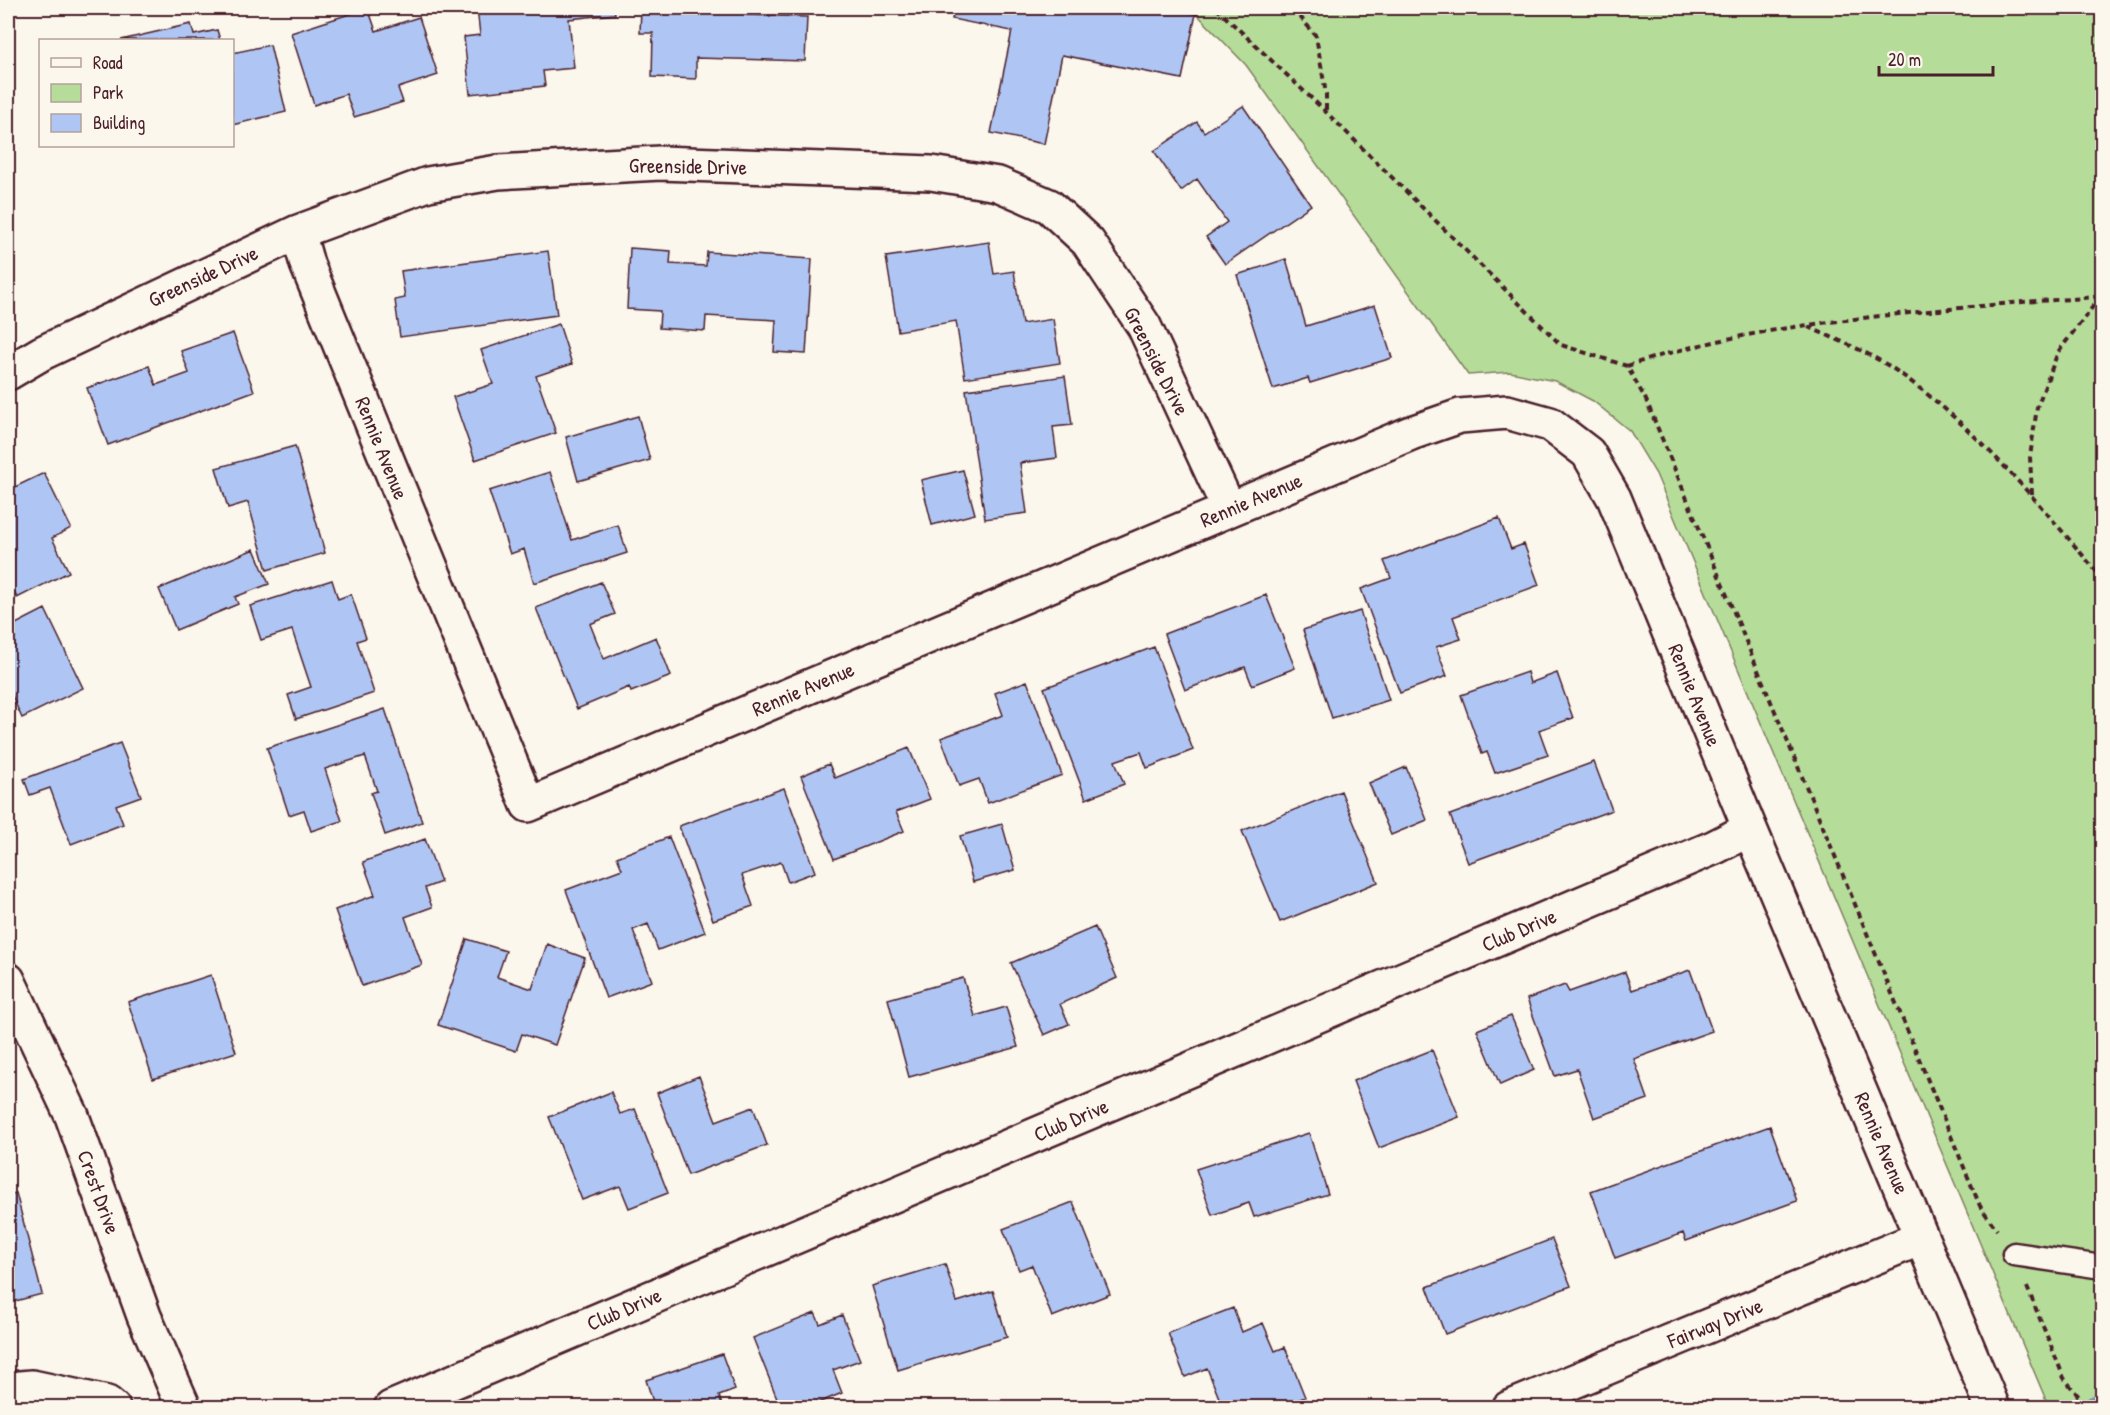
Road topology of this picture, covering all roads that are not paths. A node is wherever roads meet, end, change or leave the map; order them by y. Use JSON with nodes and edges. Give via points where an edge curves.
{"nodes":[{"id":1,"x":298,"y":232,"type":"junction"},
{"id":2,"x":8,"y":374,"type":"edge"},
{"id":3,"x":1229,"y":509,"type":"junction"},
{"id":4,"x":1750,"y":829,"type":"junction"},
{"id":5,"x":8,"y":980,"type":"edge"},
{"id":6,"x":1921,"y":1238,"type":"junction"},
{"id":7,"x":2014,"y":1254,"type":"road end"},
{"id":8,"x":2103,"y":1267,"type":"edge"},
{"id":9,"x":8,"y":1389,"type":"edge"},
{"id":10,"x":113,"y":1407,"type":"edge"},
{"id":11,"x":184,"y":1407,"type":"edge"},
{"id":12,"x":391,"y":1407,"type":"edge"},
{"id":13,"x":1509,"y":1407,"type":"edge"},
{"id":14,"x":1993,"y":1407,"type":"edge"}],
"edges":[{"from":1,"to":2,"type":"street","name":"Greenside Drive","via":[[42,353]]},
{"from":1,"to":3,"type":"street","name":"Greenside Drive","via":[[428,184],[498,172],[660,163],[931,173],[998,184],[1049,206],[1089,242],[1144,326]]},
{"from":1,"to":3,"type":"street","name":"Rennie Avenue","via":[[307,264],[528,805]]},
{"from":3,"to":4,"type":"street","name":"Rennie Avenue","via":[[1411,432],[1460,416],[1507,412],[1550,424],[1588,453],[1614,498]]},
{"from":4,"to":6,"type":"street","name":"Rennie Avenue"},
{"from":4,"to":12,"type":"street","name":"Club Drive","via":[[1711,849]]},
{"from":5,"to":11,"type":"street","name":"Crest Drive","via":[[72,1116],[144,1316]]},
{"from":6,"to":13,"type":"street","name":"Fairway Drive"},
{"from":6,"to":14,"type":"street","name":"Rennie Avenue"},
{"from":7,"to":8,"type":"lane"},
{"from":9,"to":10,"type":"street","via":[[32,1387]]}]}
